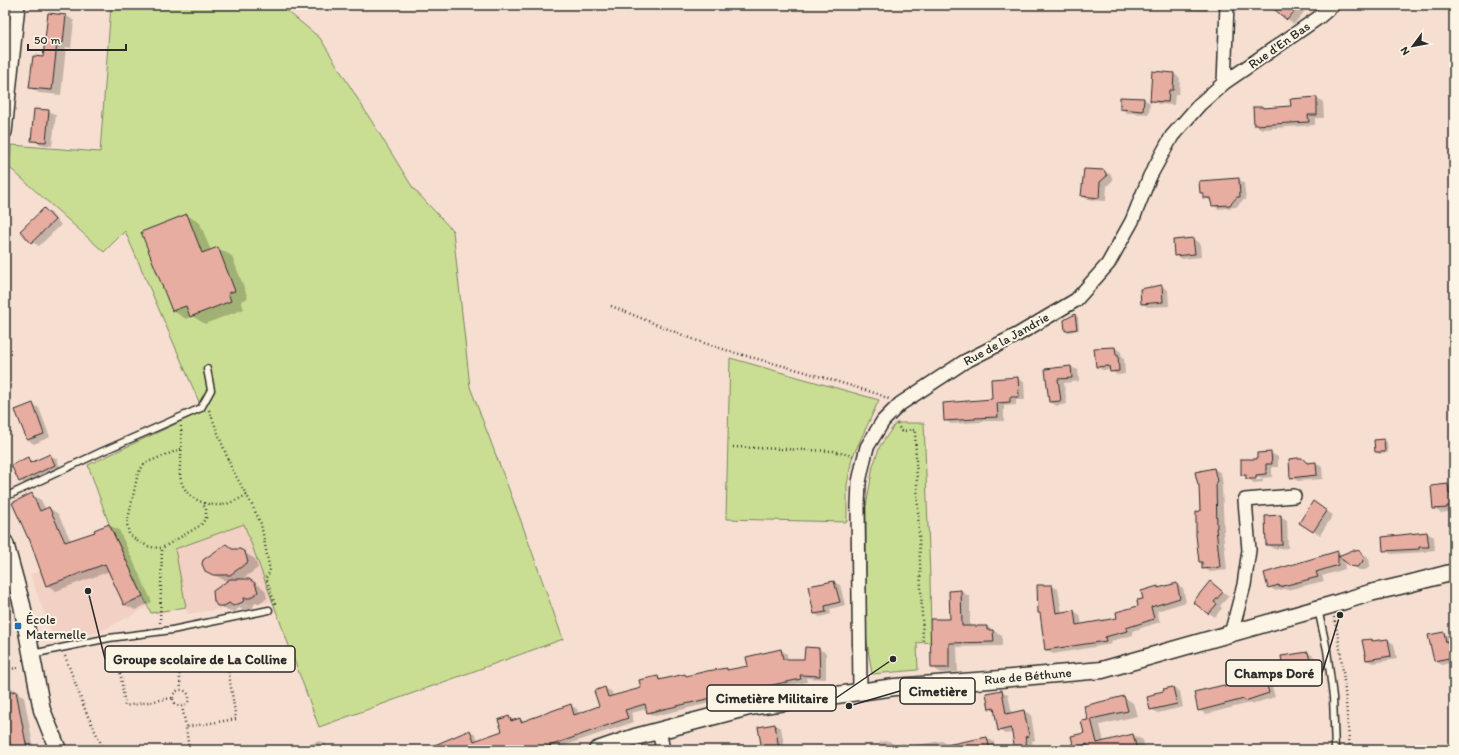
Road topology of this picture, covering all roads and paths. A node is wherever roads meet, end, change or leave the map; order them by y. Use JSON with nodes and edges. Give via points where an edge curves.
{"nodes":[{"id":1,"x":18,"y":5,"type":"edge"},
{"id":2,"x":1227,"y":5,"type":"edge"},
{"id":3,"x":1332,"y":5,"type":"edge"},
{"id":4,"x":1224,"y":83,"type":"junction"},
{"id":5,"x":5,"y":132,"type":"edge"},
{"id":6,"x":611,"y":306,"type":"dead end"},
{"id":7,"x":206,"y":369,"type":"dead end"},
{"id":8,"x":205,"y":400,"type":"junction"},
{"id":9,"x":900,"y":404,"type":"junction"},
{"id":10,"x":181,"y":417,"type":"junction"},
{"id":11,"x":901,"y":431,"type":"dead end"},
{"id":12,"x":733,"y":447,"type":"dead end"},
{"id":13,"x":182,"y":449,"type":"junction"},
{"id":14,"x":864,"y":459,"type":"junction"},
{"id":15,"x":247,"y":495,"type":"junction"},
{"id":16,"x":1294,"y":496,"type":"dead end"},
{"id":17,"x":5,"y":497,"type":"edge"},
{"id":18,"x":203,"y":504,"type":"junction"},
{"id":19,"x":5,"y":543,"type":"edge"},
{"id":20,"x":162,"y":548,"type":"junction"},
{"id":21,"x":1454,"y":572,"type":"edge"},
{"id":22,"x":1324,"y":607,"type":"junction"},
{"id":23,"x":269,"y":610,"type":"joint"},
{"id":24,"x":160,"y":632,"type":"junction"},
{"id":25,"x":1231,"y":634,"type":"junction"},
{"id":26,"x":923,"y":642,"type":"dead end"},
{"id":27,"x":62,"y":648,"type":"junction"},
{"id":28,"x":32,"y":654,"type":"junction"},
{"id":29,"x":178,"y":662,"type":"junction"},
{"id":30,"x":181,"y":689,"type":"junction"},
{"id":31,"x":860,"y":692,"type":"junction"},
{"id":32,"x":172,"y":698,"type":"junction"},
{"id":33,"x":182,"y":706,"type":"junction"},
{"id":34,"x":186,"y":727,"type":"junction"},
{"id":35,"x":659,"y":730,"type":"junction"},
{"id":36,"x":58,"y":750,"type":"edge"},
{"id":37,"x":104,"y":750,"type":"edge"},
{"id":38,"x":189,"y":750,"type":"edge"},
{"id":39,"x":597,"y":750,"type":"edge"},
{"id":40,"x":663,"y":750,"type":"edge"},
{"id":41,"x":1335,"y":750,"type":"edge"},
{"id":42,"x":1350,"y":750,"type":"edge"}],
"edges":[{"from":1,"to":5,"type":"street"},
{"from":2,"to":4,"type":"street"},
{"from":3,"to":4,"type":"street","name":"Rue d'En Bas","via":[[1318,18]]},
{"from":4,"to":9,"type":"street","name":"Rue de la Jandrie","via":[[1200,104],[1172,136],[1150,176],[1132,221],[1108,264],[1076,300],[1017,335],[964,362]]},
{"from":6,"to":9,"type":"path","via":[[695,340],[878,394]]},
{"from":7,"to":8,"type":"lane","via":[[211,390]]},
{"from":8,"to":10,"type":"lane","via":[[201,408]]},
{"from":8,"to":15,"type":"path","via":[[231,468]]},
{"from":9,"to":14,"type":"street","name":"Rue de la Jandrie","via":[[883,421],[867,447]]},
{"from":10,"to":13,"type":"path"},
{"from":10,"to":17,"type":"lane"},
{"from":11,"to":26,"type":"path","via":[[915,430]]},
{"from":12,"to":14,"type":"path","via":[[833,451]]},
{"from":13,"to":18,"type":"path","via":[[182,484],[193,498]]},
{"from":13,"to":20,"type":"path","via":[[145,463],[138,473],[129,509],[129,534],[150,547]]},
{"from":14,"to":31,"type":"street","name":"Rue de la Jandrie","via":[[859,482],[858,506]]},
{"from":15,"to":18,"type":"path","via":[[222,505]]},
{"from":15,"to":23,"type":"path","via":[[265,539],[270,571],[266,578],[275,603]]},
{"from":16,"to":25,"type":"street","via":[[1245,500],[1249,550],[1244,586]]},
{"from":18,"to":20,"type":"path","via":[[206,518],[201,526]]},
{"from":19,"to":28,"type":"street"},
{"from":20,"to":24,"type":"path"},
{"from":21,"to":22,"type":"street","name":"Rue de Béthune"},
{"from":22,"to":25,"type":"street","name":"Rue de Béthune"},
{"from":22,"to":41,"type":"lane","via":[[1333,697]]},
{"from":22,"to":42,"type":"path","via":[[1338,634]]},
{"from":23,"to":24,"type":"lane"},
{"from":24,"to":27,"type":"lane","via":[[109,638]]},
{"from":25,"to":31,"type":"street","name":"Rue de Béthune","via":[[1102,670]]},
{"from":27,"to":28,"type":"lane"},
{"from":27,"to":37,"type":"path","via":[[86,712]]},
{"from":28,"to":36,"type":"street","via":[[42,710]]},
{"from":29,"to":30,"type":"path"},
{"from":29,"to":32,"type":"path","via":[[120,670],[125,706]]},
{"from":29,"to":34,"type":"path","via":[[226,655],[236,719]]},
{"from":30,"to":32,"type":"path","via":[[174,693]]},
{"from":30,"to":33,"type":"path","via":[[189,696],[187,704]]},
{"from":31,"to":35,"type":"street","name":"Rue de Béthune","via":[[749,707]]},
{"from":32,"to":33,"type":"path","via":[[177,705]]},
{"from":33,"to":34,"type":"path"},
{"from":34,"to":38,"type":"path"},
{"from":35,"to":39,"type":"street","name":"Rue de Béthune"},
{"from":35,"to":40,"type":"street"}]}
